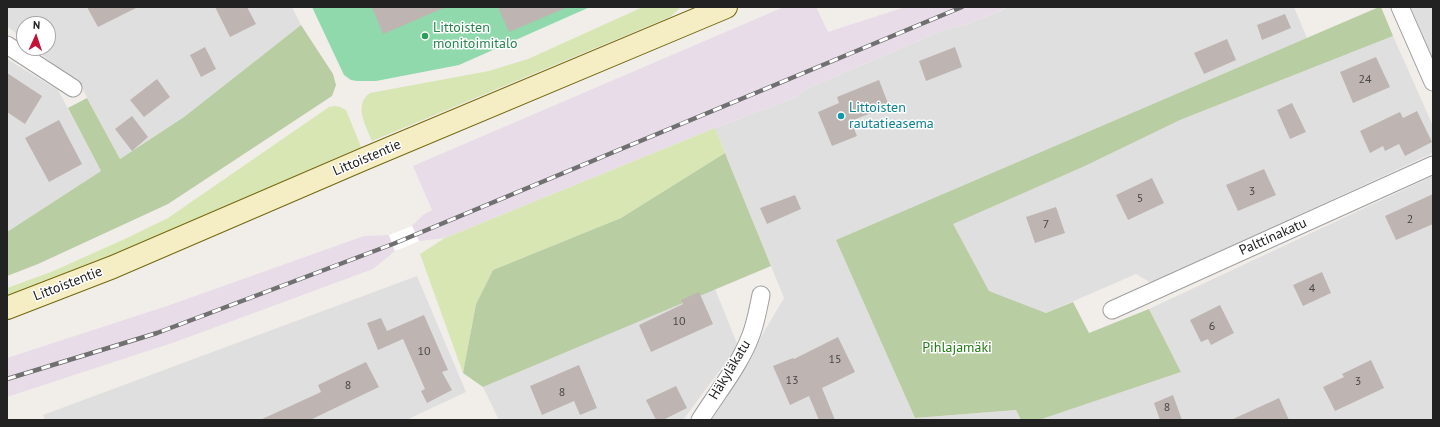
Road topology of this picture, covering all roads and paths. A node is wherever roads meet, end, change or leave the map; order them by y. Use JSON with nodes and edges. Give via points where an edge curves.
{"nodes":[{"id":1,"x":726,"y":7,"type":"edge"},
{"id":2,"x":1400,"y":7,"type":"edge"},
{"id":3,"x":7,"y":45,"type":"edge"},
{"id":4,"x":1433,"y":82,"type":"edge"},
{"id":5,"x":73,"y":88,"type":"dead end"},
{"id":6,"x":1433,"y":165,"type":"edge"},
{"id":7,"x":761,"y":295,"type":"dead end"},
{"id":8,"x":7,"y":308,"type":"edge"},
{"id":9,"x":1112,"y":310,"type":"dead end"},
{"id":10,"x":700,"y":420,"type":"edge"}],
"edges":[{"from":1,"to":8,"type":"street","name":"Littoistentie","via":[[113,267]]},
{"from":2,"to":4,"type":"street"},
{"from":3,"to":5,"type":"street"},
{"from":6,"to":9,"type":"street","name":"Palttinakatu"},
{"from":7,"to":10,"type":"street","name":"Häkyläkatu","via":[[751,335],[743,352]]}]}
